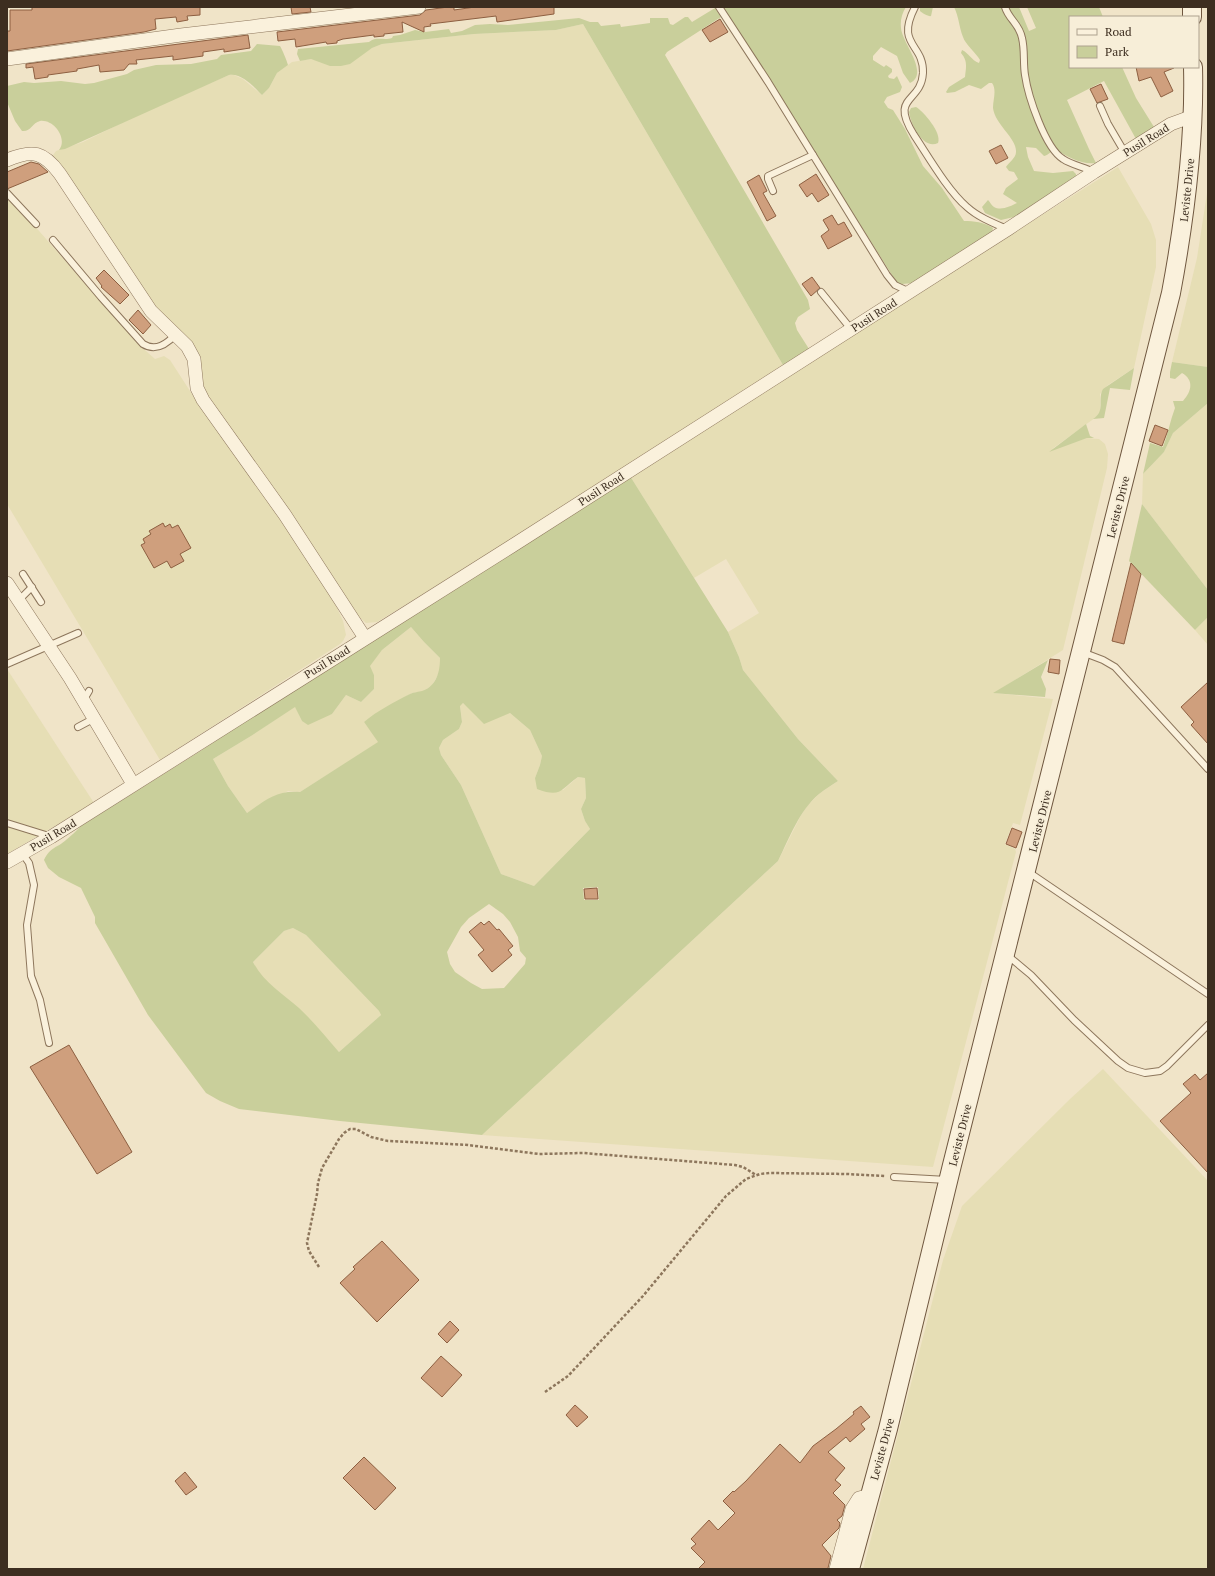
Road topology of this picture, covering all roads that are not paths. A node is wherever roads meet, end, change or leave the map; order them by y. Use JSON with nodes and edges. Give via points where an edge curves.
{"nodes":[{"id":1,"x":419,"y":7,"type":"edge"},
{"id":2,"x":719,"y":7,"type":"edge"},
{"id":3,"x":915,"y":7,"type":"edge"},
{"id":4,"x":1005,"y":7,"type":"edge"},
{"id":5,"x":7,"y":59,"type":"edge"},
{"id":6,"x":1194,"y":68,"type":"edge"},
{"id":7,"x":1100,"y":106,"type":"dead end"},
{"id":8,"x":1193,"y":116,"type":"junction"},
{"id":9,"x":1125,"y":153,"type":"junction"},
{"id":10,"x":813,"y":155,"type":"junction"},
{"id":11,"x":7,"y":160,"type":"edge"},
{"id":12,"x":1094,"y":172,"type":"junction"},
{"id":13,"x":773,"y":191,"type":"dead end"},
{"id":14,"x":7,"y":193,"type":"edge"},
{"id":15,"x":36,"y":224,"type":"dead end"},
{"id":16,"x":1008,"y":229,"type":"junction"},
{"id":17,"x":53,"y":240,"type":"dead end"},
{"id":18,"x":821,"y":292,"type":"dead end"},
{"id":19,"x":910,"y":292,"type":"junction"},
{"id":20,"x":851,"y":329,"type":"junction"},
{"id":21,"x":176,"y":334,"type":"junction"},
{"id":22,"x":23,"y":574,"type":"dead end"},
{"id":23,"x":7,"y":583,"type":"edge"},
{"id":24,"x":32,"y":587,"type":"junction"},
{"id":25,"x":18,"y":601,"type":"junction"},
{"id":26,"x":41,"y":602,"type":"dead end"},
{"id":27,"x":78,"y":633,"type":"dead end"},
{"id":28,"x":365,"y":638,"type":"junction"},
{"id":29,"x":48,"y":646,"type":"junction"},
{"id":30,"x":1082,"y":652,"type":"junction"},
{"id":31,"x":7,"y":664,"type":"edge"},
{"id":32,"x":93,"y":719,"type":"junction"},
{"id":33,"x":78,"y":727,"type":"dead end"},
{"id":34,"x":1208,"y":769,"type":"edge"},
{"id":35,"x":133,"y":784,"type":"junction"},
{"id":36,"x":7,"y":823,"type":"edge"},
{"id":37,"x":51,"y":837,"type":"junction"},
{"id":38,"x":22,"y":853,"type":"junction"},
{"id":39,"x":7,"y":862,"type":"edge"},
{"id":40,"x":1027,"y":871,"type":"junction"},
{"id":41,"x":1006,"y":954,"type":"junction"},
{"id":42,"x":1207,"y":991,"type":"edge"},
{"id":43,"x":1208,"y":1025,"type":"edge"},
{"id":44,"x":49,"y":1043,"type":"dead end"},
{"id":45,"x":894,"y":1177,"type":"road end"},
{"id":46,"x":949,"y":1180,"type":"junction"},
{"id":47,"x":869,"y":1498,"type":"junction"},
{"id":48,"x":836,"y":1569,"type":"edge"},
{"id":49,"x":850,"y":1569,"type":"edge"}],
"edges":[{"from":1,"to":5,"type":"street","via":[[181,35]]},
{"from":2,"to":10,"type":"lane"},
{"from":3,"to":16,"type":"lane","via":[[907,28],[923,66],[923,74],[919,88],[904,106],[908,125],[957,197],[978,215]]},
{"from":4,"to":12,"type":"lane","via":[[1008,16],[1017,24],[1022,37],[1026,80],[1049,145],[1064,160]]},
{"from":6,"to":8,"type":"main road","name":"Leviste Drive"},
{"from":7,"to":9,"type":"lane"},
{"from":8,"to":9,"type":"street","name":"Pusil Road","via":[[1171,124]]},
{"from":8,"to":30,"type":"main road","name":"Leviste Drive","via":[[1183,226],[1171,294]]},
{"from":9,"to":12,"type":"street","name":"Pusil Road"},
{"from":10,"to":13,"type":"lane","via":[[768,176]]},
{"from":10,"to":19,"type":"lane","via":[[890,279],[897,286]]},
{"from":11,"to":21,"type":"street","via":[[32,154],[41,155],[50,161],[147,306]]},
{"from":12,"to":16,"type":"street","name":"Pusil Road"},
{"from":14,"to":15,"type":"lane"},
{"from":16,"to":19,"type":"street","name":"Pusil Road"},
{"from":17,"to":21,"type":"lane","via":[[143,344],[160,347]]},
{"from":18,"to":20,"type":"lane"},
{"from":19,"to":20,"type":"street","name":"Pusil Road"},
{"from":20,"to":28,"type":"street","name":"Pusil Road"},
{"from":21,"to":28,"type":"street","via":[[194,359],[197,388],[203,400],[284,514]]},
{"from":22,"to":24,"type":"lane"},
{"from":23,"to":25,"type":"street"},
{"from":24,"to":25,"type":"lane"},
{"from":24,"to":26,"type":"lane"},
{"from":25,"to":29,"type":"street"},
{"from":27,"to":29,"type":"lane"},
{"from":28,"to":35,"type":"street","name":"Pusil Road"},
{"from":29,"to":31,"type":"lane"},
{"from":29,"to":32,"type":"street","via":[[86,696]]},
{"from":30,"to":34,"type":"lane","via":[[1107,661],[1120,671]]},
{"from":30,"to":40,"type":"main road","name":"Leviste Drive"},
{"from":32,"to":33,"type":"lane"},
{"from":32,"to":35,"type":"street"},
{"from":35,"to":37,"type":"street","name":"Pusil Road"},
{"from":36,"to":37,"type":"lane"},
{"from":37,"to":38,"type":"street","name":"Pusil Road"},
{"from":38,"to":39,"type":"street","name":"Pusil Road"},
{"from":38,"to":44,"type":"lane","via":[[29,863],[34,885],[27,925],[31,976],[40,1000]]},
{"from":40,"to":41,"type":"main road","name":"Leviste Drive"},
{"from":40,"to":42,"type":"lane"},
{"from":41,"to":43,"type":"lane","via":[[1031,975],[1118,1061],[1137,1071],[1160,1071]]},
{"from":41,"to":46,"type":"main road","name":"Leviste Drive"},
{"from":45,"to":46,"type":"lane"},
{"from":46,"to":47,"type":"main road","name":"Leviste Drive"},
{"from":47,"to":48,"type":"street","via":[[859,1498],[852,1508]]},
{"from":47,"to":49,"type":"main road","name":"Leviste Drive"}]}
